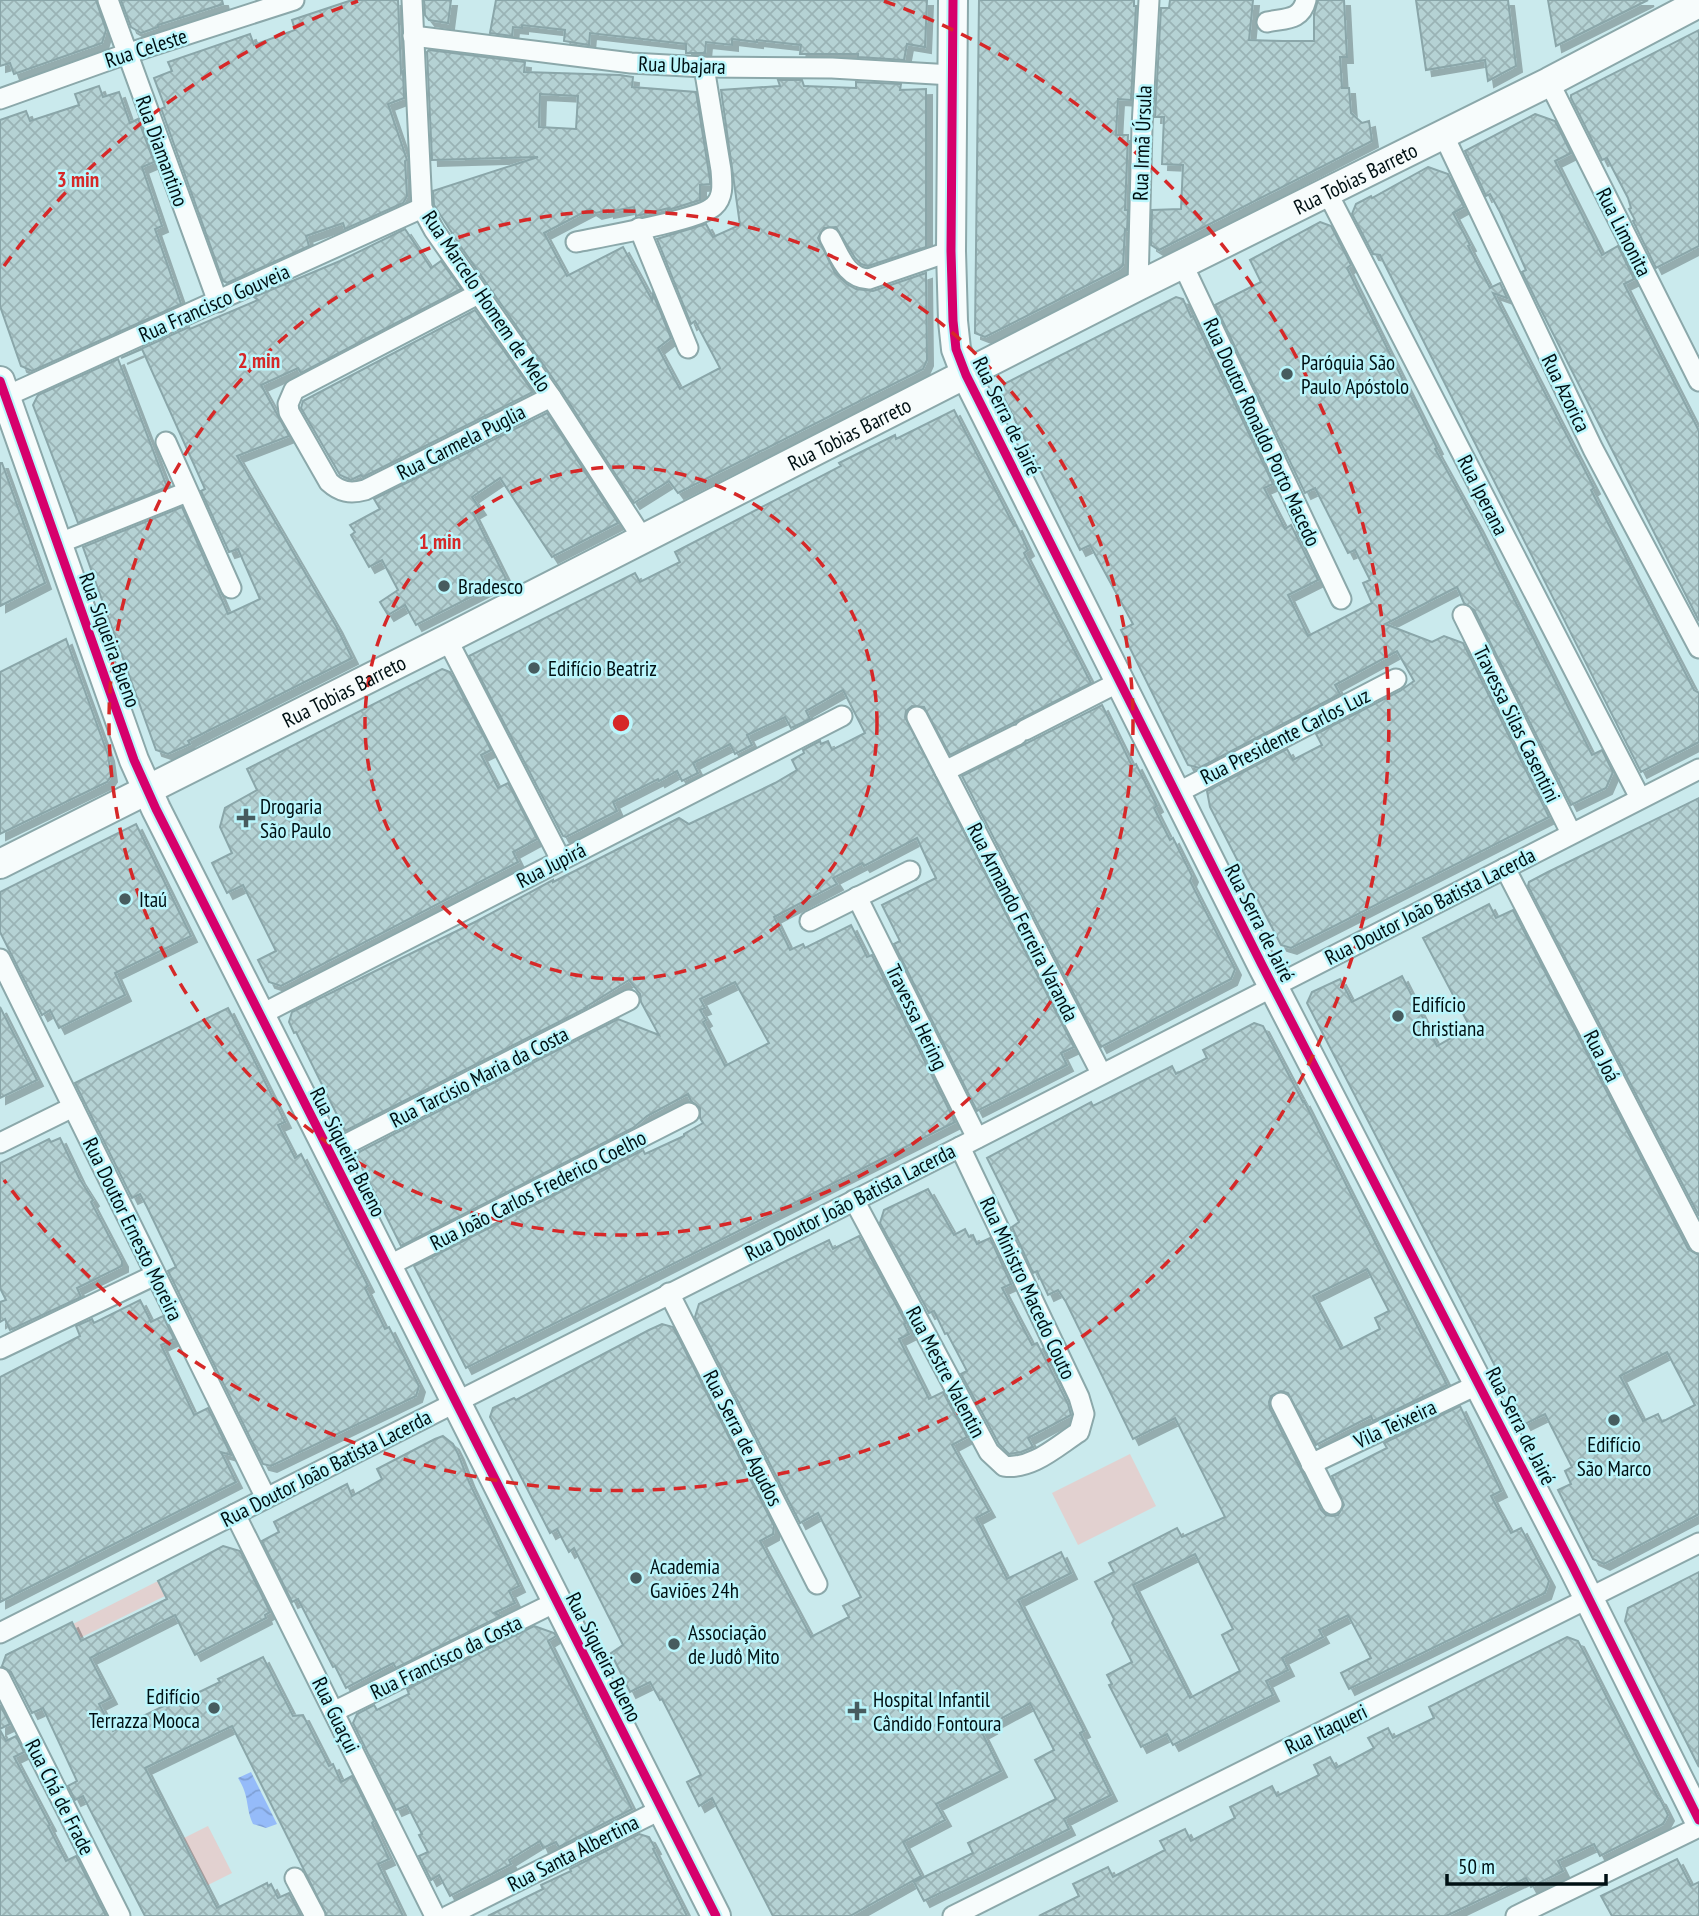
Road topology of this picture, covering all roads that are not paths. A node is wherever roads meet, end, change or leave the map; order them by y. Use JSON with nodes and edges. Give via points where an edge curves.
{"nodes":[{"id":1,"x":108,"y":0,"type":"edge"},
{"id":2,"x":294,"y":0,"type":"edge"},
{"id":3,"x":412,"y":0,"type":"edge"},
{"id":4,"x":953,"y":0,"type":"edge"},
{"id":5,"x":1149,"y":0,"type":"edge"},
{"id":6,"x":1306,"y":0,"type":"edge"},
{"id":7,"x":1699,"y":4,"type":"edge"},
{"id":8,"x":1267,"y":22,"type":"dead end"},
{"id":9,"x":413,"y":36,"type":"junction"},
{"id":10,"x":126,"y":54,"type":"junction"},
{"id":11,"x":704,"y":67,"type":"junction"},
{"id":12,"x":952,"y":75,"type":"junction"},
{"id":13,"x":1549,"y":82,"type":"junction"},
{"id":14,"x":0,"y":99,"type":"edge"},
{"id":15,"x":1443,"y":134,"type":"junction"},
{"id":16,"x":1327,"y":192,"type":"junction"},
{"id":17,"x":422,"y":208,"type":"junction"},
{"id":18,"x":639,"y":228,"type":"junction"},
{"id":19,"x":830,"y":238,"type":"dead end"},
{"id":20,"x":576,"y":242,"type":"dead end"},
{"id":21,"x":951,"y":251,"type":"junction"},
{"id":22,"x":1182,"y":265,"type":"junction"},
{"id":23,"x":1138,"y":286,"type":"junction"},
{"id":24,"x":478,"y":294,"type":"junction"},
{"id":25,"x":218,"y":302,"type":"junction"},
{"id":26,"x":688,"y":348,"type":"dead end"},
{"id":27,"x":966,"y":375,"type":"junction"},
{"id":28,"x":1699,"y":381,"type":"edge"},
{"id":29,"x":2,"y":392,"type":"edge"},
{"id":30,"x":551,"y":397,"type":"junction"},
{"id":31,"x":166,"y":442,"type":"dead end"},
{"id":32,"x":187,"y":492,"type":"junction"},
{"id":33,"x":643,"y":539,"type":"junction"},
{"id":34,"x":57,"y":544,"type":"junction"},
{"id":35,"x":231,"y":588,"type":"dead end"},
{"id":36,"x":1341,"y":599,"type":"dead end"},
{"id":37,"x":1463,"y":615,"type":"dead end"},
{"id":38,"x":447,"y":639,"type":"junction"},
{"id":39,"x":1699,"y":648,"type":"edge"},
{"id":40,"x":1396,"y":678,"type":"dead end"},
{"id":41,"x":1119,"y":682,"type":"junction"},
{"id":42,"x":842,"y":716,"type":"dead end"},
{"id":43,"x":917,"y":716,"type":"dead end"},
{"id":44,"x":1699,"y":769,"type":"edge"},
{"id":45,"x":945,"y":771,"type":"junction"},
{"id":46,"x":148,"y":791,"type":"junction"},
{"id":47,"x":1175,"y":794,"type":"junction"},
{"id":48,"x":1640,"y":798,"type":"junction"},
{"id":49,"x":1572,"y":833,"type":"junction"},
{"id":50,"x":561,"y":860,"type":"junction"},
{"id":51,"x":0,"y":864,"type":"edge"},
{"id":52,"x":1505,"y":868,"type":"junction"},
{"id":53,"x":910,"y":871,"type":"dead end"},
{"id":54,"x":858,"y":897,"type":"junction"},
{"id":55,"x":810,"y":921,"type":"dead end"},
{"id":56,"x":0,"y":959,"type":"edge"},
{"id":57,"x":1273,"y":986,"type":"junction"},
{"id":58,"x":629,"y":1000,"type":"dead end"},
{"id":59,"x":260,"y":1015,"type":"junction"},
{"id":60,"x":1101,"y":1073,"type":"junction"},
{"id":61,"x":73,"y":1107,"type":"junction"},
{"id":62,"x":689,"y":1113,"type":"dead end"},
{"id":63,"x":968,"y":1142,"type":"junction"},
{"id":64,"x":0,"y":1143,"type":"edge"},
{"id":65,"x":329,"y":1153,"type":"junction"},
{"id":66,"x":854,"y":1200,"type":"junction"},
{"id":67,"x":1699,"y":1243,"type":"edge"},
{"id":68,"x":386,"y":1267,"type":"junction"},
{"id":69,"x":155,"y":1275,"type":"junction"},
{"id":70,"x":669,"y":1293,"type":"junction"},
{"id":71,"x":0,"y":1349,"type":"edge"},
{"id":72,"x":1479,"y":1384,"type":"junction"},
{"id":73,"x":455,"y":1402,"type":"junction"},
{"id":74,"x":1280,"y":1403,"type":"dead end"},
{"id":75,"x":1079,"y":1432,"type":"joint"},
{"id":76,"x":1311,"y":1464,"type":"junction"},
{"id":77,"x":266,"y":1498,"type":"junction"},
{"id":78,"x":1332,"y":1504,"type":"dead end"},
{"id":79,"x":235,"y":1514,"type":"junction"},
{"id":80,"x":1699,"y":1543,"type":"edge"},
{"id":81,"x":817,"y":1584,"type":"dead end"},
{"id":82,"x":1589,"y":1598,"type":"junction"},
{"id":83,"x":556,"y":1602,"type":"junction"},
{"id":84,"x":0,"y":1633,"type":"edge"},
{"id":85,"x":0,"y":1678,"type":"edge"},
{"id":86,"x":335,"y":1711,"type":"junction"},
{"id":87,"x":662,"y":1809,"type":"junction"},
{"id":88,"x":1699,"y":1820,"type":"edge"},
{"id":89,"x":1699,"y":1827,"type":"edge"},
{"id":90,"x":295,"y":1878,"type":"dead end"},
{"id":91,"x":120,"y":1916,"type":"edge"},
{"id":92,"x":315,"y":1916,"type":"edge"},
{"id":93,"x":435,"y":1916,"type":"edge"},
{"id":94,"x":448,"y":1916,"type":"edge"},
{"id":95,"x":716,"y":1916,"type":"edge"},
{"id":96,"x":953,"y":1916,"type":"edge"},
{"id":97,"x":1516,"y":1916,"type":"edge"}],
"edges":[{"from":1,"to":10,"type":"street","name":"Rua Diamantino"},
{"from":2,"to":10,"type":"street","name":"Rua Celeste"},
{"from":3,"to":9,"type":"street"},
{"from":4,"to":12,"type":"main road","name":"Rua Serra de Jairé"},
{"from":5,"to":23,"type":"street","name":"Rua Irmã Úrsula"},
{"from":6,"to":8,"type":"street","via":[[1297,15]]},
{"from":7,"to":13,"type":"main road","name":"Rua Tobias Barreto"},
{"from":9,"to":11,"type":"street","name":"Rua Ubajara","via":[[631,63]]},
{"from":9,"to":17,"type":"street","name":"Rua Marcelo Homem de Melo"},
{"from":10,"to":14,"type":"street","name":"Rua Celeste"},
{"from":10,"to":25,"type":"street","name":"Rua Diamantino"},
{"from":11,"to":12,"type":"street","name":"Rua Ubajara"},
{"from":11,"to":18,"type":"street","via":[[721,196],[712,209]]},
{"from":12,"to":21,"type":"main road","name":"Rua Serra de Jairé"},
{"from":13,"to":15,"type":"main road","name":"Rua Tobias Barreto"},
{"from":13,"to":28,"type":"street","name":"Rua Limonita"},
{"from":15,"to":16,"type":"main road","name":"Rua Tobias Barreto"},
{"from":15,"to":39,"type":"street","name":"Rua Azorica","via":[[1593,449]]},
{"from":16,"to":22,"type":"main road","name":"Rua Tobias Barreto"},
{"from":16,"to":48,"type":"street","name":"Rua Iperana"},
{"from":17,"to":24,"type":"street","name":"Rua Marcelo Homem de Melo"},
{"from":17,"to":25,"type":"street","name":"Rua Francisco Gouveia"},
{"from":18,"to":20,"type":"street"},
{"from":18,"to":26,"type":"street"},
{"from":19,"to":21,"type":"street","via":[[848,271],[869,279]]},
{"from":21,"to":27,"type":"main road","name":"Rua Serra de Jairé","via":[[956,349]]},
{"from":22,"to":23,"type":"main road","name":"Rua Tobias Barreto"},
{"from":22,"to":36,"type":"street","name":"Rua Doutor Ronaldo Porto Macedo"},
{"from":23,"to":27,"type":"main road","name":"Rua Tobias Barreto"},
{"from":24,"to":30,"type":"street","name":"Rua Marcelo Homem de Melo"},
{"from":24,"to":30,"type":"street","name":"Rua Carmela Puglia","via":[[294,390],[288,404],[293,422],[329,482],[345,492],[372,487]]},
{"from":25,"to":29,"type":"street","name":"Rua Francisco Gouveia"},
{"from":27,"to":33,"type":"main road","name":"Rua Tobias Barreto"},
{"from":27,"to":41,"type":"main road","name":"Rua Serra de Jairé"},
{"from":29,"to":34,"type":"main road","name":"Rua Siqueira Bueno"},
{"from":30,"to":33,"type":"street","name":"Rua Marcelo Homem de Melo"},
{"from":31,"to":32,"type":"street"},
{"from":32,"to":34,"type":"street"},
{"from":32,"to":35,"type":"street"},
{"from":33,"to":38,"type":"main road","name":"Rua Tobias Barreto"},
{"from":34,"to":46,"type":"main road","name":"Rua Siqueira Bueno"},
{"from":37,"to":49,"type":"street","name":"Travessa Silas Casentini"},
{"from":38,"to":46,"type":"main road","name":"Rua Tobias Barreto"},
{"from":38,"to":50,"type":"street"},
{"from":40,"to":47,"type":"street","name":"Rua Presidente Carlos Luz"},
{"from":41,"to":45,"type":"street"},
{"from":41,"to":47,"type":"main road","name":"Rua Serra de Jairé"},
{"from":42,"to":50,"type":"street","name":"Rua Jupirá"},
{"from":43,"to":45,"type":"street","name":"Rua Armando Ferreira Varanda"},
{"from":44,"to":48,"type":"street","name":"Rua Doutor João Batista Lacerda"},
{"from":45,"to":60,"type":"street","name":"Rua Armando Ferreira Varanda"},
{"from":46,"to":51,"type":"main road","name":"Rua Tobias Barreto"},
{"from":46,"to":59,"type":"main road","name":"Rua Siqueira Bueno"},
{"from":47,"to":57,"type":"main road","name":"Rua Serra de Jairé"},
{"from":48,"to":49,"type":"street","name":"Rua Doutor João Batista Lacerda"},
{"from":49,"to":52,"type":"street","name":"Rua Doutor João Batista Lacerda"},
{"from":50,"to":59,"type":"street","name":"Rua Jupirá"},
{"from":52,"to":57,"type":"street","name":"Rua Doutor João Batista Lacerda"},
{"from":52,"to":67,"type":"street","name":"Rua Joá"},
{"from":53,"to":54,"type":"street"},
{"from":54,"to":55,"type":"street"},
{"from":54,"to":63,"type":"street","name":"Travessa Hering"},
{"from":56,"to":61,"type":"street","name":"Rua Doutor Ernesto Moreira"},
{"from":57,"to":60,"type":"street","name":"Rua Doutor João Batista Lacerda"},
{"from":57,"to":72,"type":"main road","name":"Rua Serra de Jairé"},
{"from":58,"to":65,"type":"street","name":"Rua Tarcisio Maria da Costa"},
{"from":59,"to":65,"type":"main road","name":"Rua Siqueira Bueno"},
{"from":60,"to":63,"type":"street","name":"Rua Doutor João Batista Lacerda"},
{"from":61,"to":64,"type":"street"},
{"from":61,"to":69,"type":"street","name":"Rua Doutor Ernesto Moreira"},
{"from":62,"to":68,"type":"street","name":"Rua João Carlos Frederico Coelho"},
{"from":63,"to":66,"type":"street","name":"Rua Doutor João Batista Lacerda"},
{"from":63,"to":75,"type":"street","name":"Rua Ministro Macedo Couto","via":[[1079,1397],[1084,1414]]},
{"from":65,"to":68,"type":"main road","name":"Rua Siqueira Bueno"},
{"from":66,"to":70,"type":"street","name":"Rua Doutor João Batista Lacerda"},
{"from":66,"to":75,"type":"street","name":"Rua Mestre Valentin","via":[[997,1461],[1004,1466],[1023,1466]]},
{"from":68,"to":73,"type":"main road","name":"Rua Siqueira Bueno"},
{"from":69,"to":71,"type":"street"},
{"from":69,"to":77,"type":"street","name":"Rua Doutor Ernesto Moreira"},
{"from":70,"to":73,"type":"street","name":"Rua Doutor João Batista Lacerda"},
{"from":70,"to":81,"type":"street","name":"Rua Serra de Agudos"},
{"from":72,"to":76,"type":"street","name":"Vila Teixeira"},
{"from":72,"to":82,"type":"main road","name":"Rua Serra de Jairé"},
{"from":73,"to":77,"type":"street","name":"Rua Doutor João Batista Lacerda"},
{"from":73,"to":83,"type":"main road","name":"Rua Siqueira Bueno"},
{"from":74,"to":76,"type":"street"},
{"from":76,"to":78,"type":"street"},
{"from":77,"to":79,"type":"street","name":"Rua Doutor João Batista Lacerda"},
{"from":79,"to":84,"type":"street","name":"Rua Doutor João Batista Lacerda"},
{"from":79,"to":86,"type":"street","name":"Rua Guaçui"},
{"from":80,"to":82,"type":"street","name":"Rua Itaqueri"},
{"from":82,"to":88,"type":"main road","name":"Rua Serra de Jairé"},
{"from":82,"to":96,"type":"street","name":"Rua Itaqueri"},
{"from":83,"to":86,"type":"street","name":"Rua Francisco da Costa"},
{"from":83,"to":87,"type":"main road","name":"Rua Siqueira Bueno"},
{"from":85,"to":91,"type":"street","name":"Rua Chá de Frade"},
{"from":86,"to":93,"type":"street","name":"Rua Guaçui"},
{"from":87,"to":94,"type":"street","name":"Rua Santa Albertina"},
{"from":87,"to":95,"type":"main road","name":"Rua Siqueira Bueno"},
{"from":89,"to":97,"type":"street"},
{"from":90,"to":92,"type":"street"}]}
